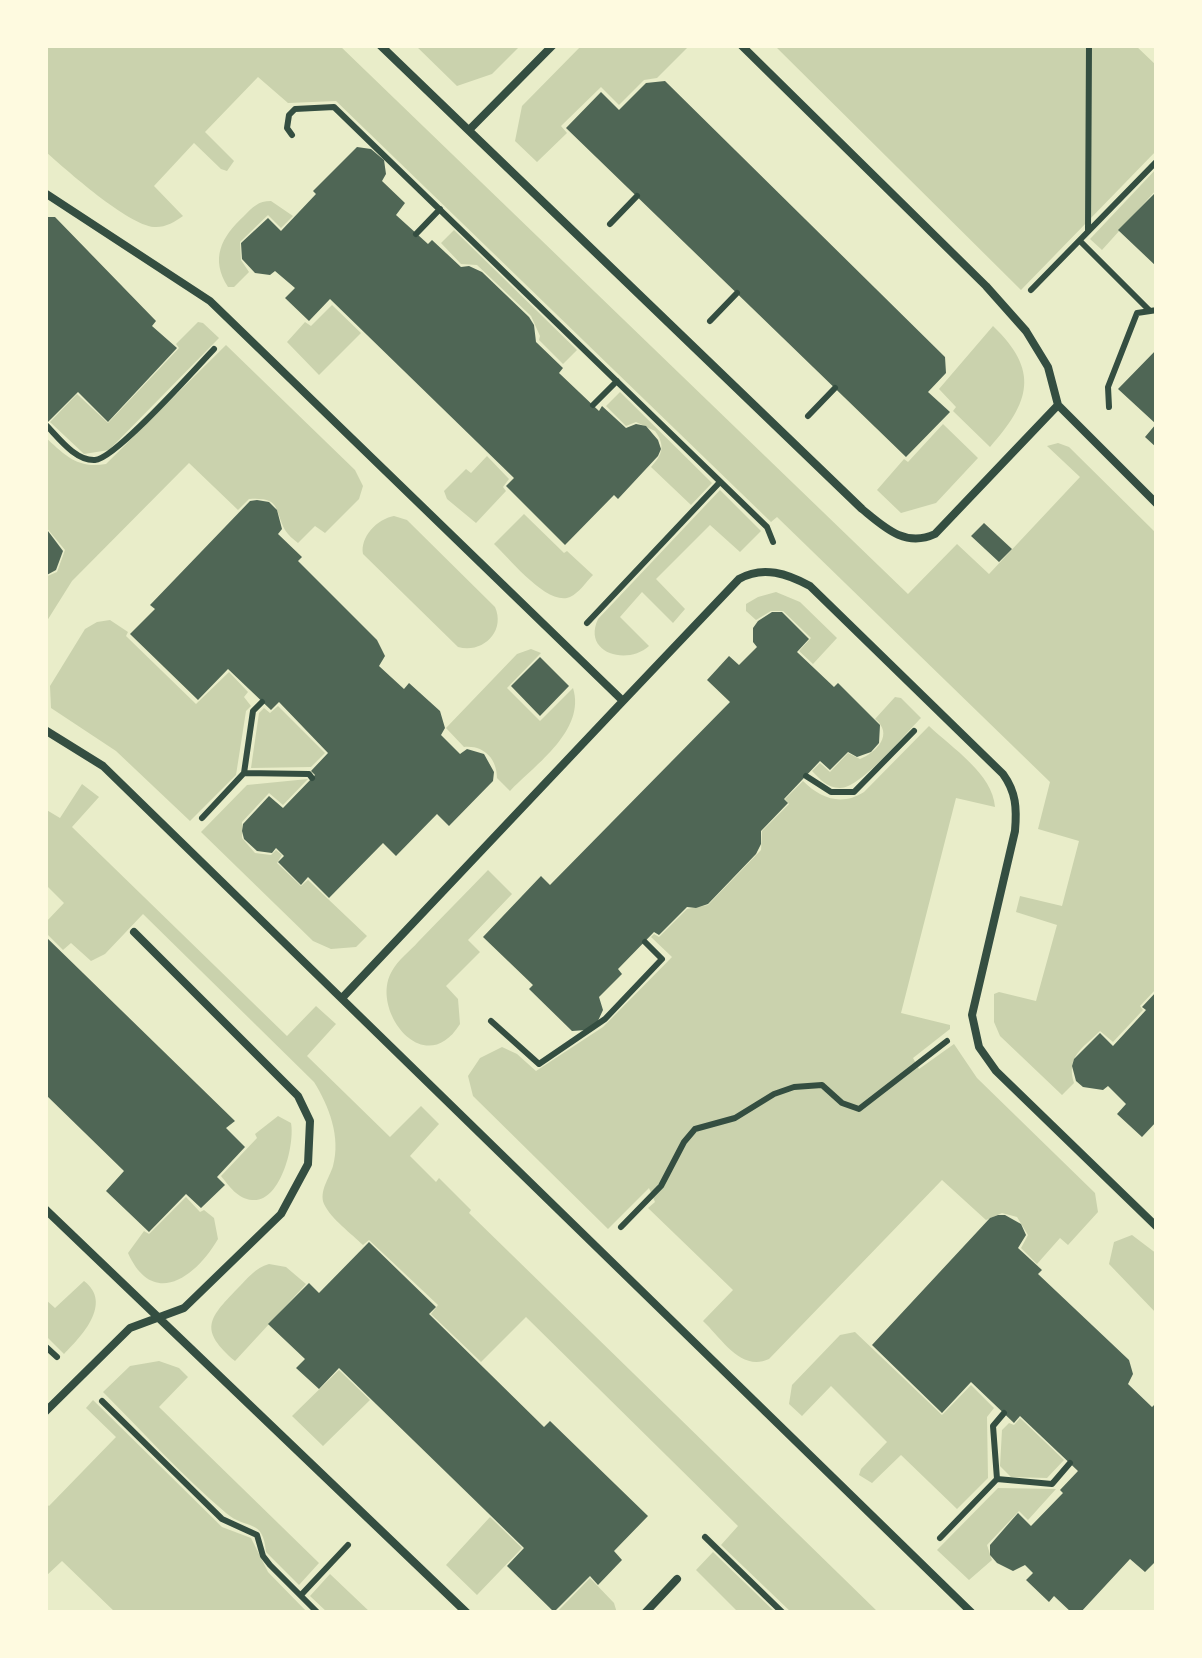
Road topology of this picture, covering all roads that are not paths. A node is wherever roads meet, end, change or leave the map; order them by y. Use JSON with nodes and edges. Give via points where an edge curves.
{"nodes":[{"id":1,"x":380,"y":45,"type":"edge"},
{"id":2,"x":553,"y":45,"type":"edge"},
{"id":3,"x":741,"y":45,"type":"edge"},
{"id":4,"x":469,"y":130,"type":"junction"},
{"id":5,"x":45,"y":193,"type":"edge"},
{"id":6,"x":1058,"y":405,"type":"junction"},
{"id":7,"x":1157,"y":504,"type":"edge"},
{"id":8,"x":623,"y":701,"type":"junction"},
{"id":9,"x":45,"y":730,"type":"edge"},
{"id":10,"x":134,"y":932,"type":"dead end"},
{"id":11,"x":342,"y":996,"type":"junction"},
{"id":12,"x":45,"y":1209,"type":"edge"},
{"id":13,"x":1157,"y":1227,"type":"edge"},
{"id":14,"x":158,"y":1320,"type":"junction"},
{"id":15,"x":45,"y":1412,"type":"edge"},
{"id":16,"x":677,"y":1579,"type":"dead end"},
{"id":17,"x":466,"y":1613,"type":"edge"},
{"id":18,"x":645,"y":1613,"type":"edge"},
{"id":19,"x":972,"y":1613,"type":"edge"}],
"edges":[{"from":1,"to":4,"type":"lane"},
{"from":2,"to":4,"type":"lane"},
{"from":3,"to":6,"type":"lane","via":[[1010,312],[1048,367]]},
{"from":4,"to":6,"type":"lane","via":[[890,533],[935,534]]},
{"from":5,"to":8,"type":"lane","via":[[210,301]]},
{"from":6,"to":7,"type":"lane"},
{"from":8,"to":11,"type":"lane"},
{"from":8,"to":13,"type":"lane","via":[[739,579],[771,573],[810,586],[936,708],[1003,774],[1017,811],[974,998],[979,1047]]},
{"from":9,"to":11,"type":"lane","via":[[103,766]]},
{"from":10,"to":14,"type":"lane","via":[[286,1082],[310,1121],[308,1164],[280,1214],[184,1308]]},
{"from":11,"to":19,"type":"lane"},
{"from":12,"to":14,"type":"lane"},
{"from":14,"to":15,"type":"lane","via":[[130,1328]]},
{"from":14,"to":17,"type":"lane"},
{"from":16,"to":18,"type":"lane"}]}
